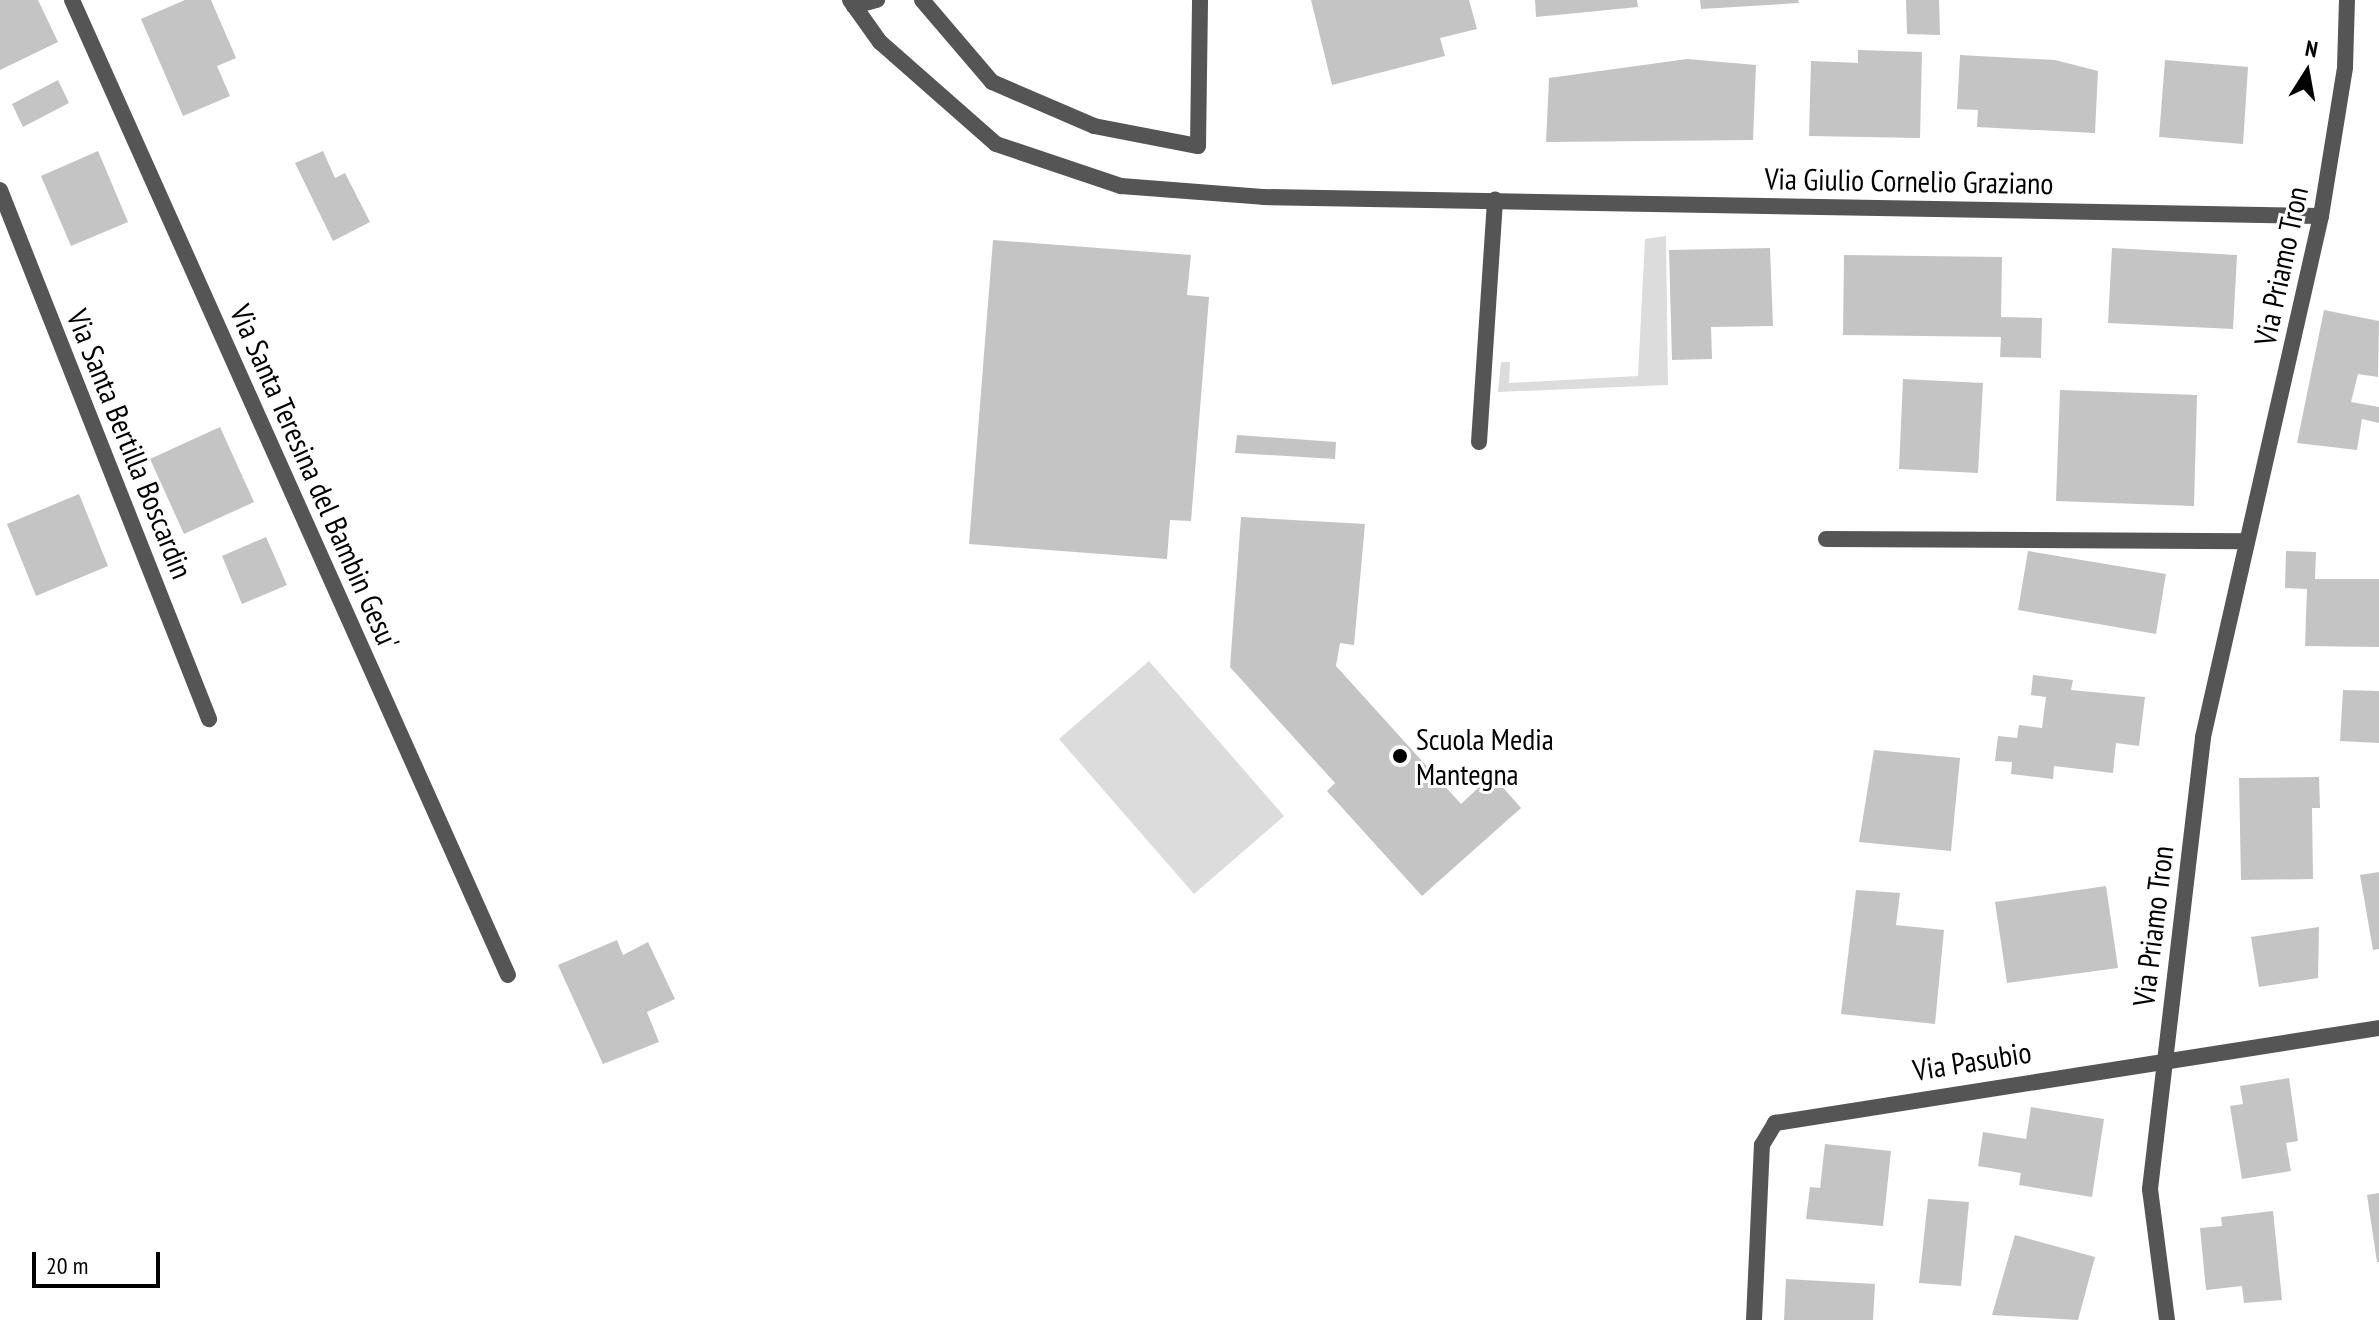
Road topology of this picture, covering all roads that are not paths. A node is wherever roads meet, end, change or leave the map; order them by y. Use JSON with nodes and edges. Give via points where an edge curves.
{"nodes":[{"id":1,"x":72,"y":0,"type":"edge"},
{"id":2,"x":877,"y":0,"type":"edge"},
{"id":3,"x":922,"y":0,"type":"edge"},
{"id":4,"x":1200,"y":0,"type":"edge"},
{"id":5,"x":2347,"y":0,"type":"edge"},
{"id":6,"x":852,"y":3,"type":"edge"},
{"id":7,"x":0,"y":190,"type":"edge"},
{"id":8,"x":1495,"y":200,"type":"junction"},
{"id":9,"x":2321,"y":216,"type":"junction"},
{"id":10,"x":1479,"y":442,"type":"dead end"},
{"id":11,"x":1826,"y":539,"type":"dead end"},
{"id":12,"x":2247,"y":541,"type":"junction"},
{"id":13,"x":209,"y":719,"type":"dead end"},
{"id":14,"x":508,"y":975,"type":"dead end"},
{"id":15,"x":2379,"y":1028,"type":"edge"},
{"id":16,"x":2166,"y":1060,"type":"junction"},
{"id":17,"x":1754,"y":1320,"type":"edge"},
{"id":18,"x":2167,"y":1320,"type":"edge"}],
"edges":[{"from":1,"to":14,"type":"street","name":"Via Santa Teresina del Bambin Gesu'"},
{"from":2,"to":6,"type":"street"},
{"from":3,"to":4,"type":"street","via":[[992,82],[1094,126],[1198,146]]},
{"from":5,"to":9,"type":"street","name":"Via Priamo Tron","via":[[2345,67]]},
{"from":6,"to":8,"type":"street","name":"Via Giulio Cornelio Graziano","via":[[880,42],[996,144],[1121,186],[1263,197]]},
{"from":7,"to":13,"type":"street","name":"Via Santa Bertilla Boscardin"},
{"from":8,"to":9,"type":"street","name":"Via Giulio Cornelio Graziano"},
{"from":8,"to":10,"type":"street"},
{"from":9,"to":12,"type":"street","name":"Via Priamo Tron"},
{"from":11,"to":12,"type":"street"},
{"from":12,"to":16,"type":"street","name":"Via Priamo Tron","via":[[2203,737]]},
{"from":15,"to":16,"type":"street","name":"Via Pasubio"},
{"from":16,"to":17,"type":"street","name":"Via Pasubio","via":[[1775,1123],[1762,1145]]},
{"from":16,"to":18,"type":"street","name":"Via Priamo Tron","via":[[2150,1189]]}]}
